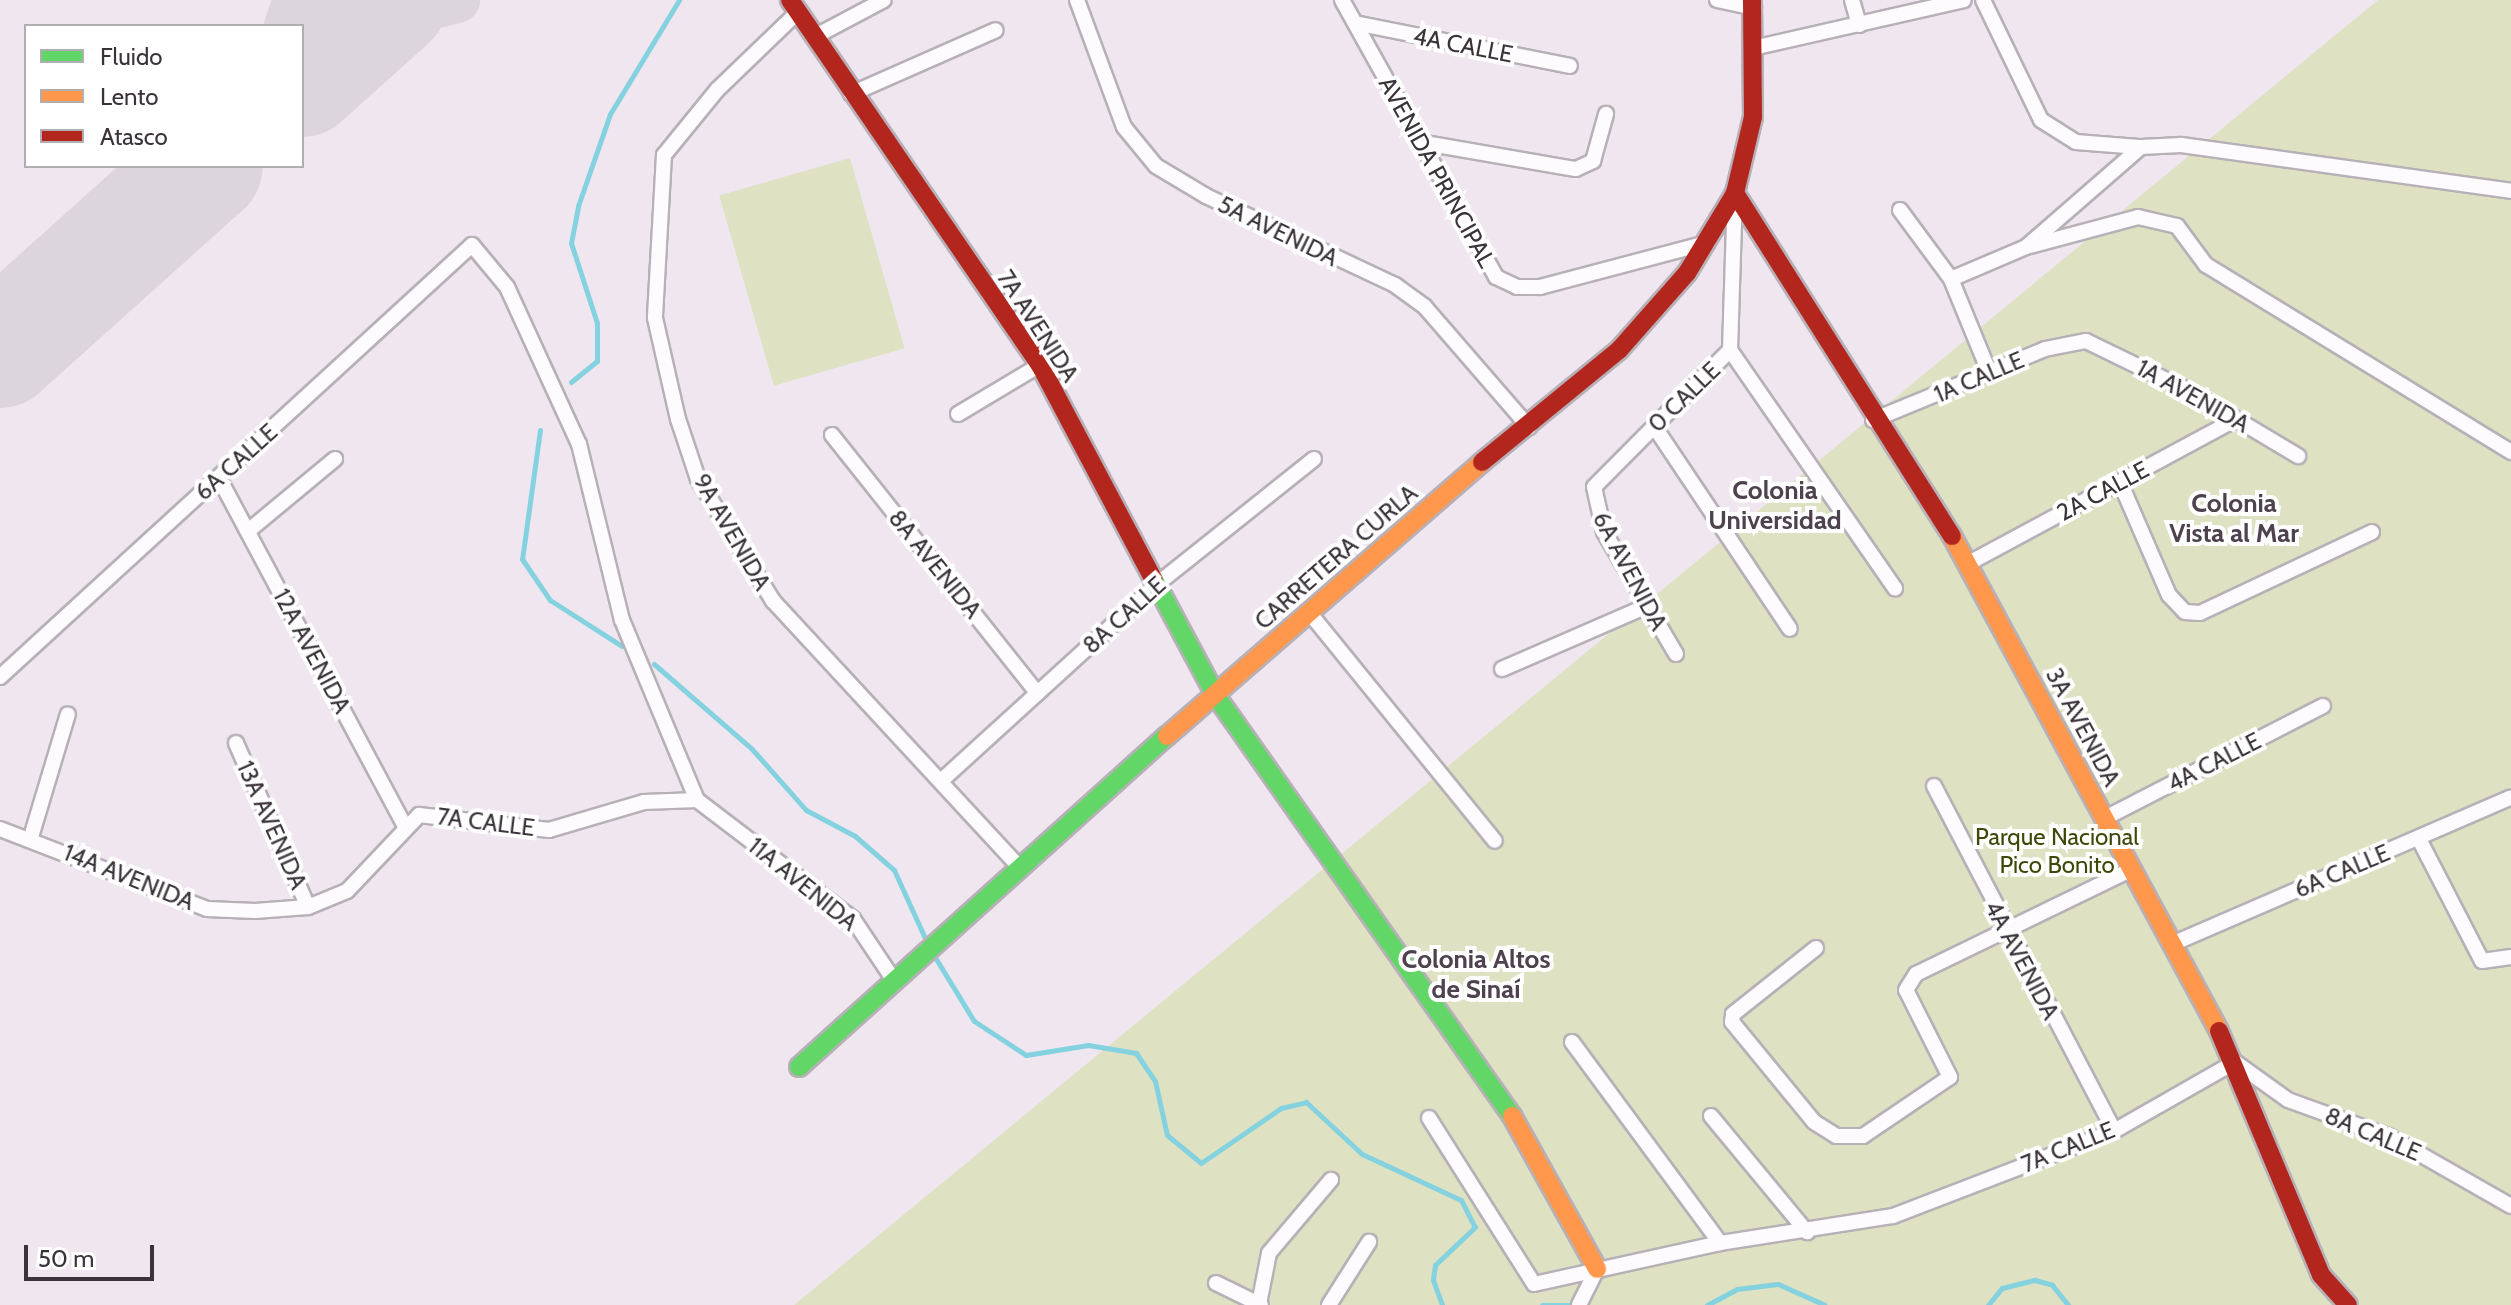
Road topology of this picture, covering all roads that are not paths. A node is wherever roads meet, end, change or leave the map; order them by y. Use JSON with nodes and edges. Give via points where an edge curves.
{"nodes":[{"id":1,"x":884,"y":0,"type":"edge"},
{"id":2,"x":1077,"y":0,"type":"edge"},
{"id":3,"x":1342,"y":0,"type":"edge"},
{"id":4,"x":1717,"y":0,"type":"edge"},
{"id":5,"x":1852,"y":0,"type":"edge"},
{"id":6,"x":1983,"y":0,"type":"edge"},
{"id":7,"x":1954,"y":1,"type":"edge"},
{"id":8,"x":1753,"y":4,"type":"edge"},
{"id":9,"x":794,"y":6,"type":"edge"},
{"id":10,"x":1355,"y":23,"type":"junction"},
{"id":11,"x":1859,"y":25,"type":"junction"},
{"id":12,"x":996,"y":30,"type":"dead end"},
{"id":13,"x":814,"y":37,"type":"junction"},
{"id":14,"x":1753,"y":48,"type":"junction"},
{"id":15,"x":1570,"y":66,"type":"dead end"},
{"id":16,"x":851,"y":94,"type":"junction"},
{"id":17,"x":1606,"y":114,"type":"dead end"},
{"id":18,"x":1419,"y":142,"type":"junction"},
{"id":19,"x":2141,"y":147,"type":"junction"},
{"id":20,"x":2511,"y":191,"type":"edge"},
{"id":21,"x":1735,"y":193,"type":"junction"},
{"id":22,"x":1900,"y":210,"type":"dead end"},
{"id":23,"x":1707,"y":243,"type":"junction"},
{"id":24,"x":2026,"y":247,"type":"junction"},
{"id":25,"x":1951,"y":279,"type":"junction"},
{"id":26,"x":2086,"y":341,"type":"joint"},
{"id":27,"x":1730,"y":350,"type":"junction"},
{"id":28,"x":1040,"y":365,"type":"junction"},
{"id":29,"x":1990,"y":374,"type":"junction"},
{"id":30,"x":958,"y":414,"type":"dead end"},
{"id":31,"x":2236,"y":419,"type":"junction"},
{"id":32,"x":1873,"y":420,"type":"junction"},
{"id":33,"x":1654,"y":426,"type":"junction"},
{"id":34,"x":1529,"y":427,"type":"junction"},
{"id":35,"x":832,"y":435,"type":"dead end"},
{"id":36,"x":2511,"y":452,"type":"edge"},
{"id":37,"x":2298,"y":456,"type":"dead end"},
{"id":38,"x":335,"y":459,"type":"dead end"},
{"id":39,"x":1314,"y":459,"type":"dead end"},
{"id":40,"x":219,"y":478,"type":"junction"},
{"id":41,"x":2120,"y":482,"type":"junction"},
{"id":42,"x":1594,"y":487,"type":"joint"},
{"id":43,"x":248,"y":531,"type":"junction"},
{"id":44,"x":2372,"y":532,"type":"dead end"},
{"id":45,"x":1969,"y":563,"type":"junction"},
{"id":46,"x":1156,"y":585,"type":"junction"},
{"id":47,"x":1895,"y":588,"type":"dead end"},
{"id":48,"x":1647,"y":606,"type":"junction"},
{"id":49,"x":1308,"y":611,"type":"junction"},
{"id":50,"x":1790,"y":629,"type":"dead end"},
{"id":51,"x":1676,"y":654,"type":"dead end"},
{"id":52,"x":1502,"y":669,"type":"dead end"},
{"id":53,"x":0,"y":677,"type":"edge"},
{"id":54,"x":1037,"y":693,"type":"junction"},
{"id":55,"x":1216,"y":696,"type":"junction"},
{"id":56,"x":2323,"y":706,"type":"dead end"},
{"id":57,"x":68,"y":714,"type":"dead end"},
{"id":58,"x":236,"y":743,"type":"dead end"},
{"id":59,"x":942,"y":780,"type":"junction"},
{"id":60,"x":1934,"y":786,"type":"dead end"},
{"id":61,"x":2511,"y":797,"type":"edge"},
{"id":62,"x":697,"y":800,"type":"junction"},
{"id":63,"x":2105,"y":818,"type":"junction"},
{"id":64,"x":404,"y":824,"type":"junction"},
{"id":65,"x":0,"y":829,"type":"edge"},
{"id":66,"x":31,"y":837,"type":"junction"},
{"id":67,"x":2419,"y":839,"type":"junction"},
{"id":68,"x":1495,"y":841,"type":"dead end"},
{"id":69,"x":1021,"y":869,"type":"junction"},
{"id":70,"x":2132,"y":869,"type":"junction"},
{"id":71,"x":308,"y":907,"type":"junction"},
{"id":72,"x":2006,"y":933,"type":"junction"},
{"id":73,"x":2172,"y":944,"type":"junction"},
{"id":74,"x":1816,"y":948,"type":"dead end"},
{"id":75,"x":2511,"y":957,"type":"edge"},
{"id":76,"x":895,"y":982,"type":"junction"},
{"id":77,"x":1572,"y":1042,"type":"dead end"},
{"id":78,"x":2235,"y":1062,"type":"junction"},
{"id":79,"x":799,"y":1067,"type":"dead end"},
{"id":80,"x":1711,"y":1116,"type":"dead end"},
{"id":81,"x":1429,"y":1118,"type":"dead end"},
{"id":82,"x":2114,"y":1131,"type":"junction"},
{"id":83,"x":1331,"y":1180,"type":"dead end"},
{"id":84,"x":2511,"y":1206,"type":"edge"},
{"id":85,"x":1807,"y":1232,"type":"junction"},
{"id":86,"x":1369,"y":1242,"type":"dead end"},
{"id":87,"x":1720,"y":1243,"type":"junction"},
{"id":88,"x":1597,"y":1269,"type":"junction"},
{"id":89,"x":1216,"y":1283,"type":"dead end"},
{"id":90,"x":1260,"y":1305,"type":"edge"},
{"id":91,"x":1329,"y":1305,"type":"edge"},
{"id":92,"x":1579,"y":1305,"type":"edge"},
{"id":93,"x":2348,"y":1305,"type":"edge"}],
"edges":[{"from":1,"to":13,"type":"street"},
{"from":2,"to":34,"type":"street","name":"5A AVENIDA","via":[[1124,127],[1156,166],[1206,196],[1395,285],[1425,307]]},
{"from":3,"to":10,"type":"street","name":"AVENIDA PRINCIPAL"},
{"from":4,"to":8,"type":"street"},
{"from":5,"to":11,"type":"street"},
{"from":6,"to":19,"type":"street","via":[[2041,120],[2076,142]]},
{"from":7,"to":11,"type":"street"},
{"from":8,"to":14,"type":"street","name":"CARRETERA CURLA"},
{"from":9,"to":13,"type":"street","name":"7A AVENIDA"},
{"from":9,"to":59,"type":"street","name":"9A AVENIDA","via":[[664,155],[655,318],[698,479],[773,601]]},
{"from":10,"to":15,"type":"street","name":"4A CALLE"},
{"from":10,"to":18,"type":"street","name":"AVENIDA PRINCIPAL"},
{"from":11,"to":14,"type":"street"},
{"from":12,"to":16,"type":"street"},
{"from":13,"to":16,"type":"street","name":"7A AVENIDA"},
{"from":14,"to":21,"type":"street","name":"CARRETERA CURLA","via":[[1753,117]]},
{"from":16,"to":28,"type":"street","name":"7A AVENIDA"},
{"from":17,"to":18,"type":"street","via":[[1593,161],[1576,169]]},
{"from":18,"to":23,"type":"street","name":"AVENIDA PRINCIPAL","via":[[1481,257],[1496,277],[1517,287],[1540,287]]},
{"from":19,"to":20,"type":"street","via":[[2181,145]]},
{"from":19,"to":24,"type":"street"},
{"from":21,"to":23,"type":"street","name":"CARRETERA CURLA"},
{"from":21,"to":27,"type":"street","name":"0 CALLE"},
{"from":21,"to":32,"type":"street","name":"3A AVENIDA"},
{"from":22,"to":25,"type":"street"},
{"from":23,"to":34,"type":"street","name":"CARRETERA CURLA","via":[[1619,350]]},
{"from":24,"to":25,"type":"street"},
{"from":24,"to":36,"type":"street","via":[[2138,217],[2177,226],[2206,265]]},
{"from":25,"to":29,"type":"street"},
{"from":26,"to":29,"type":"street","name":"1A CALLE","via":[[2045,349]]},
{"from":26,"to":31,"type":"street","name":"1A AVENIDA"},
{"from":27,"to":33,"type":"street","name":"0 CALLE"},
{"from":27,"to":47,"type":"street"},
{"from":28,"to":30,"type":"street"},
{"from":28,"to":46,"type":"street","name":"7A AVENIDA"},
{"from":29,"to":32,"type":"street","name":"1A CALLE"},
{"from":31,"to":37,"type":"street","name":"1A AVENIDA"},
{"from":31,"to":41,"type":"street","name":"2A CALLE"},
{"from":32,"to":45,"type":"street","name":"3A AVENIDA"},
{"from":33,"to":42,"type":"street","name":"0 CALLE"},
{"from":33,"to":50,"type":"street"},
{"from":34,"to":49,"type":"street","name":"CARRETERA CURLA"},
{"from":35,"to":54,"type":"street","name":"8A AVENIDA"},
{"from":38,"to":43,"type":"street"},
{"from":39,"to":46,"type":"street","name":"8A CALLE"},
{"from":40,"to":43,"type":"street","name":"12A AVENIDA"},
{"from":40,"to":53,"type":"street","name":"6A CALLE"},
{"from":40,"to":62,"type":"street","name":"6A CALLE","via":[[472,245],[507,287],[579,444],[622,620]]},
{"from":41,"to":44,"type":"street","via":[[2176,606],[2200,613]]},
{"from":41,"to":45,"type":"street","name":"2A CALLE"},
{"from":42,"to":48,"type":"street","name":"6A AVENIDA","via":[[1595,513]]},
{"from":43,"to":64,"type":"street","name":"12A AVENIDA"},
{"from":45,"to":63,"type":"street","name":"3A AVENIDA"},
{"from":46,"to":54,"type":"street","name":"8A CALLE"},
{"from":46,"to":55,"type":"street","name":"7A AVENIDA"},
{"from":48,"to":51,"type":"street","name":"6A AVENIDA"},
{"from":48,"to":52,"type":"street"},
{"from":49,"to":55,"type":"street","name":"CARRETERA CURLA"},
{"from":49,"to":68,"type":"street"},
{"from":54,"to":59,"type":"street","name":"8A CALLE"},
{"from":55,"to":69,"type":"street","name":"CARRETERA CURLA"},
{"from":55,"to":88,"type":"street","name":"7A AVENIDA","via":[[1535,1149]]},
{"from":56,"to":63,"type":"street","name":"4A CALLE"},
{"from":57,"to":66,"type":"street"},
{"from":58,"to":71,"type":"street","name":"13A AVENIDA"},
{"from":59,"to":69,"type":"street","name":"9A AVENIDA"},
{"from":60,"to":72,"type":"street","name":"4A AVENIDA"},
{"from":61,"to":67,"type":"street","name":"6A CALLE"},
{"from":62,"to":64,"type":"street","name":"7A CALLE","via":[[644,802],[549,830],[438,814]]},
{"from":62,"to":76,"type":"street","name":"11A AVENIDA","via":[[853,919]]},
{"from":63,"to":70,"type":"street","name":"3A AVENIDA"},
{"from":64,"to":71,"type":"street","name":"7A CALLE","via":[[347,891]]},
{"from":65,"to":66,"type":"street","name":"14A AVENIDA"},
{"from":66,"to":71,"type":"street","name":"14A AVENIDA","via":[[207,909]]},
{"from":67,"to":73,"type":"street","name":"6A CALLE"},
{"from":67,"to":75,"type":"street","via":[[2482,961],[2495,964]]},
{"from":69,"to":76,"type":"street","name":"CARRETERA CURLA"},
{"from":70,"to":72,"type":"street"},
{"from":70,"to":73,"type":"street","name":"3A AVENIDA"},
{"from":72,"to":74,"type":"street","via":[[1916,974],[1906,990],[1950,1077],[1863,1136],[1836,1136],[1807,1116],[1731,1018]]},
{"from":72,"to":82,"type":"street","name":"4A AVENIDA"},
{"from":73,"to":78,"type":"street","name":"3A AVENIDA"},
{"from":76,"to":79,"type":"street","name":"CARRETERA CURLA"},
{"from":77,"to":87,"type":"street"},
{"from":78,"to":82,"type":"street","name":"7A CALLE"},
{"from":78,"to":84,"type":"street","name":"8A CALLE","via":[[2288,1100],[2390,1137]]},
{"from":78,"to":93,"type":"street","name":"3A AVENIDA","via":[[2321,1275]]},
{"from":80,"to":85,"type":"street"},
{"from":81,"to":88,"type":"street","name":"7A CALLE","via":[[1497,1219],[1524,1277],[1549,1284]]},
{"from":82,"to":85,"type":"street","name":"7A CALLE","via":[[1893,1216]]},
{"from":83,"to":90,"type":"street","via":[[1269,1253]]},
{"from":85,"to":87,"type":"street","name":"7A CALLE"},
{"from":86,"to":91,"type":"street"},
{"from":87,"to":88,"type":"street","name":"7A CALLE"},
{"from":88,"to":92,"type":"street"},
{"from":89,"to":90,"type":"street"}]}
